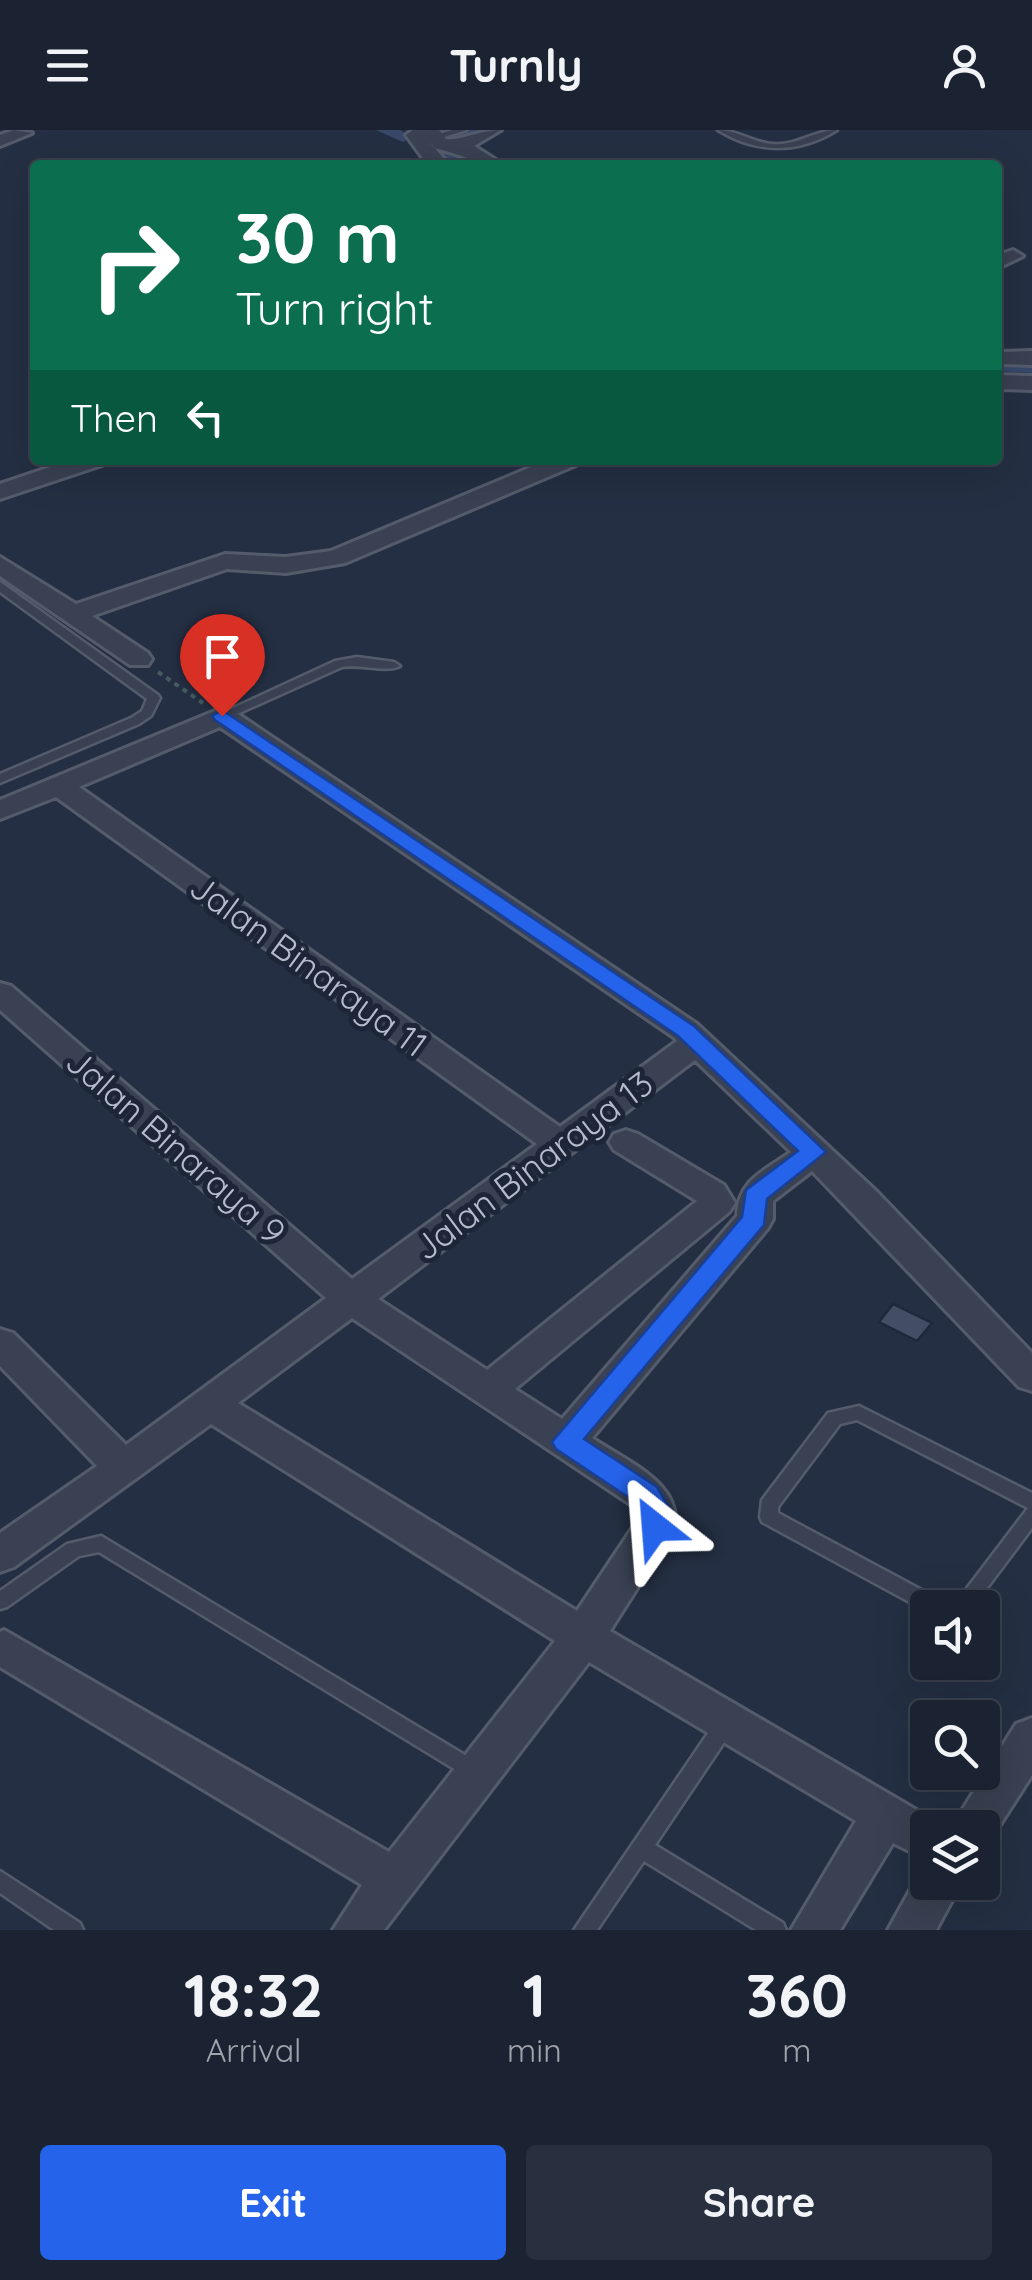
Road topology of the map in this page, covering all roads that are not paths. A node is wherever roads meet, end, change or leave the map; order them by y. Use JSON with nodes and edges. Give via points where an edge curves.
{"nodes":[{"id":1,"x":492,"y":130,"type":"edge"},
{"id":2,"x":722,"y":130,"type":"edge"},
{"id":3,"x":833,"y":130,"type":"edge"},
{"id":4,"x":408,"y":132,"type":"edge"},
{"id":5,"x":23,"y":133,"type":"dead end"},
{"id":6,"x":461,"y":138,"type":"edge"},
{"id":7,"x":0,"y":141,"type":"edge"},
{"id":8,"x":434,"y":160,"type":"edge"},
{"id":9,"x":490,"y":160,"type":"edge"},
{"id":10,"x":1002,"y":358,"type":"edge"},
{"id":11,"x":1032,"y":358,"type":"edge"},
{"id":12,"x":30,"y":461,"type":"edge"},
{"id":13,"x":79,"y":465,"type":"edge"},
{"id":14,"x":541,"y":465,"type":"edge"},
{"id":15,"x":0,"y":471,"type":"edge"},
{"id":16,"x":0,"y":492,"type":"edge"},
{"id":17,"x":0,"y":564,"type":"edge"},
{"id":18,"x":0,"y":586,"type":"edge"},
{"id":19,"x":73,"y":614,"type":"junction"},
{"id":20,"x":139,"y":659,"type":"road end"},
{"id":21,"x":394,"y":666,"type":"dead end"},
{"id":22,"x":222,"y":716,"type":"junction"},
{"id":23,"x":0,"y":779,"type":"edge"},
{"id":24,"x":58,"y":785,"type":"junction"},
{"id":25,"x":0,"y":810,"type":"edge"},
{"id":26,"x":0,"y":993,"type":"edge"},
{"id":27,"x":696,"y":1043,"type":"junction"},
{"id":28,"x":626,"y":1142,"type":"dead end"},
{"id":29,"x":560,"y":1144,"type":"junction"},
{"id":30,"x":814,"y":1152,"type":"junction"},
{"id":31,"x":755,"y":1196,"type":"junction"},
{"id":32,"x":717,"y":1203,"type":"junction"},
{"id":33,"x":352,"y":1300,"type":"junction"},
{"id":34,"x":0,"y":1344,"type":"edge"},
{"id":35,"x":1032,"y":1378,"type":"edge"},
{"id":36,"x":488,"y":1390,"type":"junction"},
{"id":37,"x":209,"y":1404,"type":"junction"},
{"id":38,"x":566,"y":1442,"type":"junction"},
{"id":39,"x":124,"y":1468,"type":"junction"},
{"id":40,"x":1032,"y":1502,"type":"edge"},
{"id":41,"x":1032,"y":1514,"type":"edge"},
{"id":42,"x":0,"y":1556,"type":"edge"},
{"id":43,"x":975,"y":1590,"type":"edge"},
{"id":44,"x":910,"y":1593,"type":"edge"},
{"id":45,"x":0,"y":1602,"type":"edge"},
{"id":46,"x":583,"y":1637,"type":"junction"},
{"id":47,"x":2,"y":1646,"type":"edge"},
{"id":48,"x":727,"y":1722,"type":"junction"},
{"id":49,"x":1032,"y":1737,"type":"edge"},
{"id":50,"x":476,"y":1772,"type":"junction"},
{"id":51,"x":985,"y":1810,"type":"edge"},
{"id":52,"x":885,"y":1815,"type":"junction"},
{"id":53,"x":910,"y":1830,"type":"edge"},
{"id":54,"x":640,"y":1848,"type":"junction"},
{"id":55,"x":393,"y":1879,"type":"junction"},
{"id":56,"x":0,"y":1881,"type":"edge"},
{"id":57,"x":928,"y":1900,"type":"edge"},
{"id":58,"x":72,"y":1930,"type":"edge"},
{"id":59,"x":356,"y":1930,"type":"edge"},
{"id":60,"x":585,"y":1930,"type":"edge"},
{"id":61,"x":775,"y":1930,"type":"edge"},
{"id":62,"x":814,"y":1930,"type":"edge"},
{"id":63,"x":911,"y":1930,"type":"edge"}],
"edges":[{"from":1,"to":6,"type":"street"},
{"from":2,"to":3,"type":"lane","via":[[784,150]]},
{"from":4,"to":6,"type":"street","via":[[437,136],[440,144]]},
{"from":4,"to":8,"type":"street"},
{"from":5,"to":7,"type":"street"},
{"from":6,"to":9,"type":"street"},
{"from":10,"to":11,"type":"street"},
{"from":12,"to":15,"type":"street"},
{"from":13,"to":16,"type":"street"},
{"from":14,"to":19,"type":"street","via":[[336,558],[286,565],[225,561]]},
{"from":17,"to":19,"type":"street"},
{"from":18,"to":23,"type":"lane","via":[[146,688],[154,705],[135,722]]},
{"from":19,"to":20,"type":"street"},
{"from":21,"to":22,"type":"lane","via":[[339,664]]},
{"from":22,"to":24,"type":"street"},
{"from":22,"to":27,"type":"street"},
{"from":24,"to":25,"type":"street"},
{"from":24,"to":29,"type":"street","name":"Jalan Binaraya 11"},
{"from":26,"to":33,"type":"street","name":"Jalan Binaraya 9"},
{"from":27,"to":29,"type":"street","name":"Jalan Binaraya 13"},
{"from":27,"to":30,"type":"street"},
{"from":28,"to":32,"type":"street"},
{"from":29,"to":33,"type":"street","name":"Jalan Binaraya 13"},
{"from":30,"to":31,"type":"street"},
{"from":30,"to":35,"type":"street"},
{"from":31,"to":32,"type":"street"},
{"from":31,"to":38,"type":"street","via":[[755,1219]]},
{"from":32,"to":36,"type":"street"},
{"from":33,"to":36,"type":"street","name":"Jalan Binaraya 9"},
{"from":33,"to":37,"type":"street","name":"Jalan Binaraya 13"},
{"from":34,"to":39,"type":"street"},
{"from":36,"to":38,"type":"street","name":"Jalan Binaraya 9"},
{"from":37,"to":39,"type":"street","name":"Jalan Binaraya 13"},
{"from":37,"to":46,"type":"street"},
{"from":38,"to":46,"type":"street","name":"Jalan Binaraya 9","via":[[647,1495],[656,1509],[655,1527]]},
{"from":39,"to":42,"type":"street","name":"Jalan Binaraya 13"},
{"from":40,"to":44,"type":"lane","via":[[859,1413],[834,1418],[769,1505],[769,1517]]},
{"from":41,"to":43,"type":"lane"},
{"from":45,"to":50,"type":"lane","via":[[74,1549],[101,1544]]},
{"from":46,"to":48,"type":"street"},
{"from":46,"to":50,"type":"street"},
{"from":47,"to":55,"type":"street"},
{"from":48,"to":52,"type":"street"},
{"from":48,"to":54,"type":"lane"},
{"from":49,"to":51,"type":"street"},
{"from":50,"to":55,"type":"street"},
{"from":52,"to":53,"type":"street"},
{"from":52,"to":62,"type":"street"},
{"from":54,"to":60,"type":"lane"},
{"from":54,"to":61,"type":"lane"},
{"from":55,"to":59,"type":"street"},
{"from":56,"to":58,"type":"lane"},
{"from":57,"to":63,"type":"street"}]}
